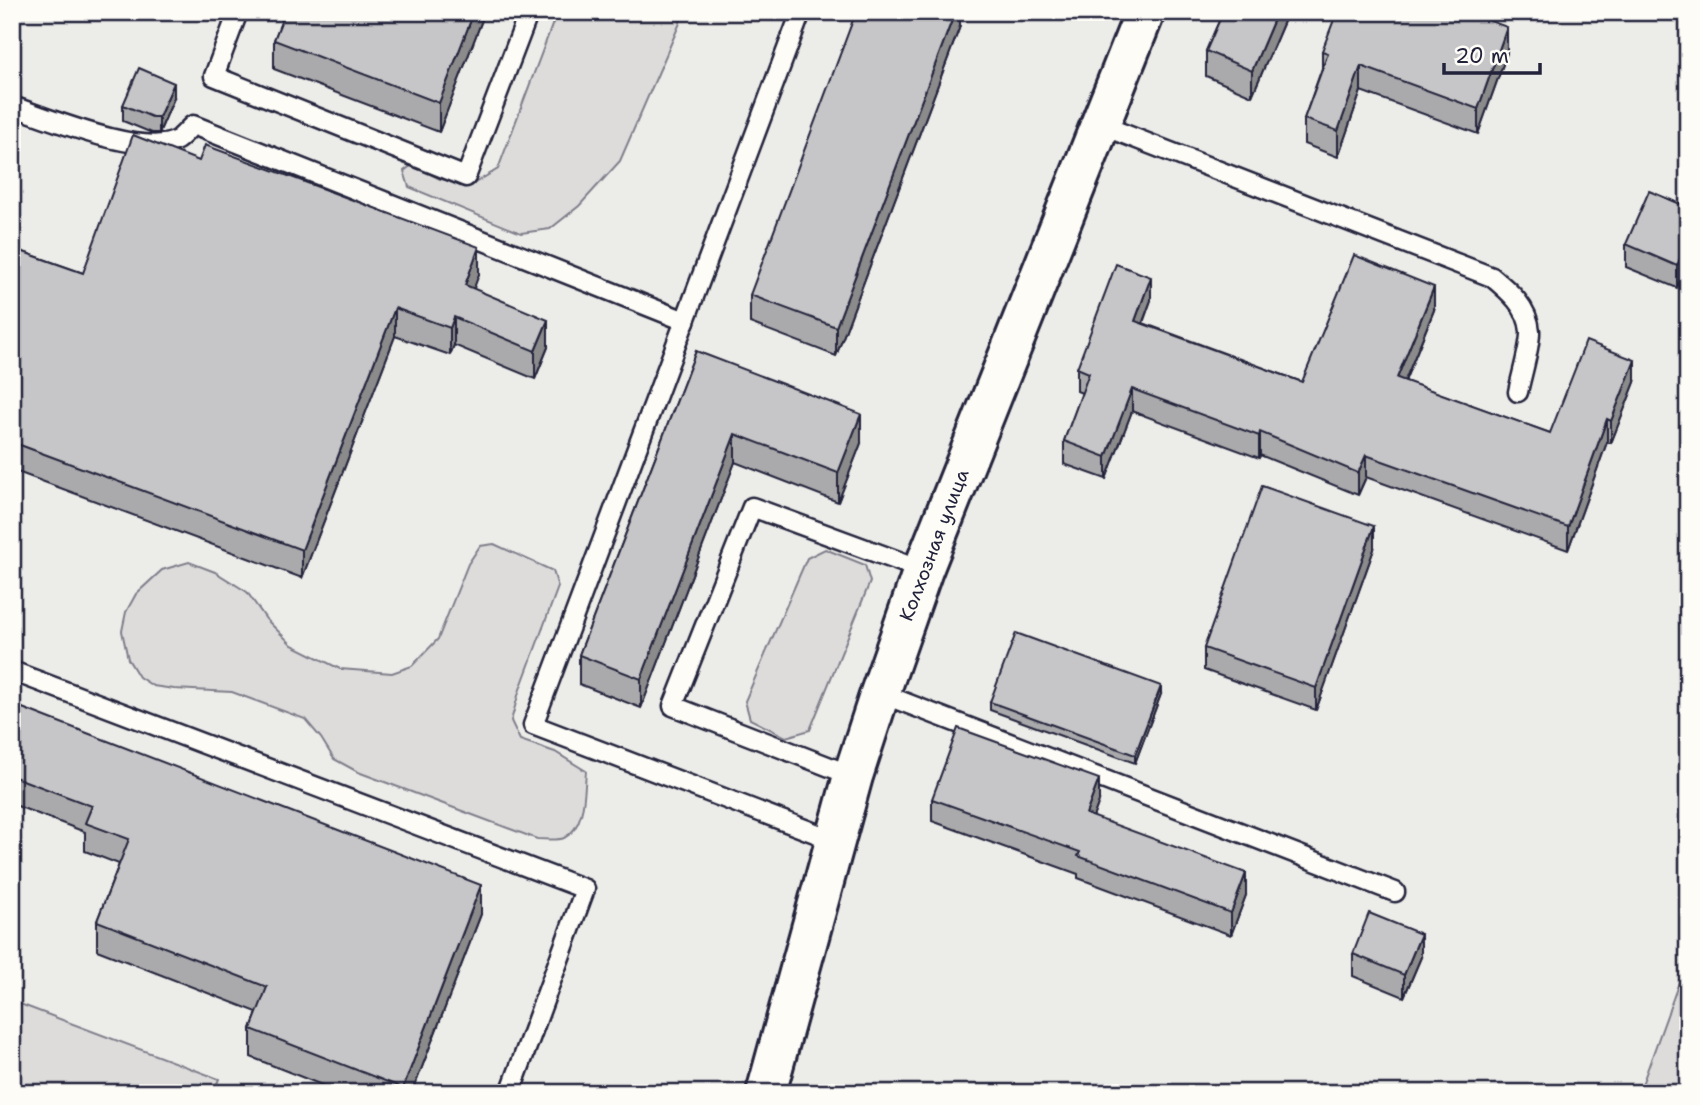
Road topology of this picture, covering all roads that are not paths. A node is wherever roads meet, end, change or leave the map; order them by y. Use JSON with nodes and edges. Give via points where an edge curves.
{"nodes":[{"id":1,"x":238,"y":12,"type":"edge"},
{"id":2,"x":529,"y":12,"type":"edge"},
{"id":3,"x":801,"y":12,"type":"edge"},
{"id":4,"x":1145,"y":12,"type":"edge"},
{"id":5,"x":12,"y":106,"type":"edge"},
{"id":6,"x":1101,"y":125,"type":"junction"},
{"id":7,"x":685,"y":321,"type":"junction"},
{"id":8,"x":1518,"y":392,"type":"dead end"},
{"id":9,"x":923,"y":570,"type":"junction"},
{"id":10,"x":12,"y":671,"type":"edge"},
{"id":11,"x":880,"y":693,"type":"junction"},
{"id":12,"x":853,"y":776,"type":"junction"},
{"id":13,"x":836,"y":841,"type":"junction"},
{"id":14,"x":1395,"y":892,"type":"dead end"},
{"id":15,"x":510,"y":1093,"type":"edge"},
{"id":16,"x":766,"y":1093,"type":"edge"}],
"edges":[{"from":1,"to":2,"type":"lane","via":[[214,76],[466,177]]},
{"from":3,"to":7,"type":"lane"},
{"from":4,"to":6,"type":"street","name":"Колхозная улица"},
{"from":5,"to":7,"type":"lane","via":[[115,140],[152,145],[176,140],[193,125]]},
{"from":6,"to":8,"type":"lane","via":[[1492,277],[1513,294],[1530,331]]},
{"from":6,"to":9,"type":"street","name":"Колхозная улица"},
{"from":7,"to":13,"type":"lane","via":[[533,725]]},
{"from":9,"to":11,"type":"street","name":"Колхозная улица"},
{"from":9,"to":12,"type":"lane","via":[[752,507],[673,706]]},
{"from":10,"to":15,"type":"lane","via":[[585,889]]},
{"from":11,"to":12,"type":"street","name":"Колхозная улица"},
{"from":11,"to":14,"type":"lane"},
{"from":12,"to":13,"type":"street","name":"Колхозная улица"},
{"from":13,"to":16,"type":"street","name":"Колхозная улица"}]}
